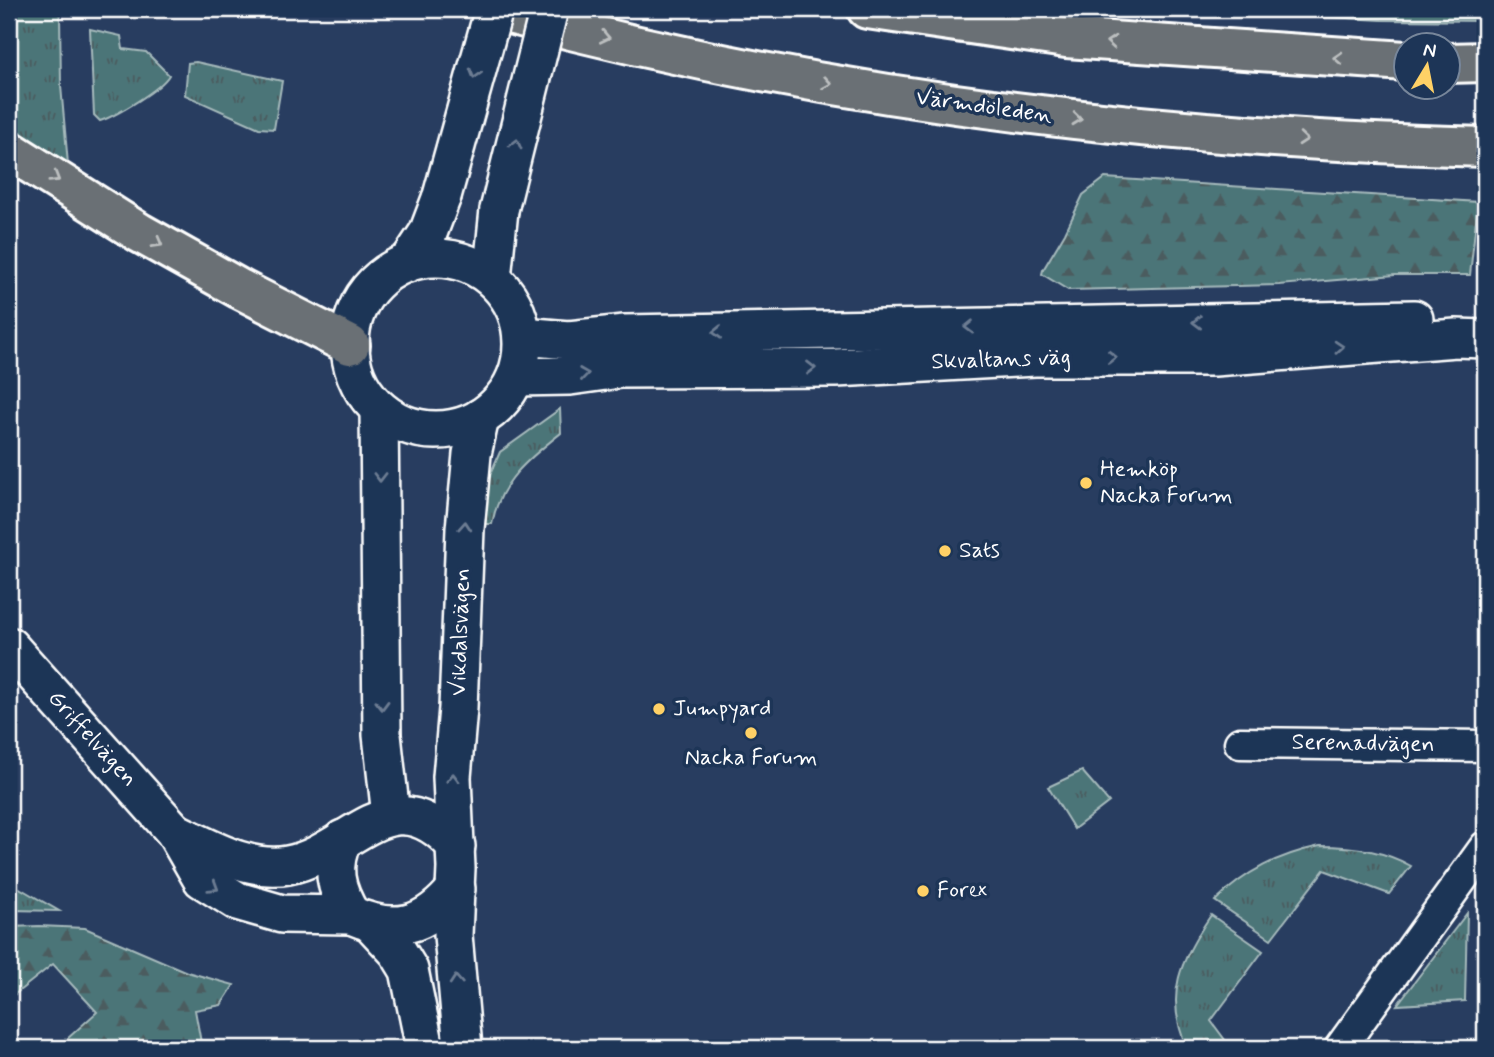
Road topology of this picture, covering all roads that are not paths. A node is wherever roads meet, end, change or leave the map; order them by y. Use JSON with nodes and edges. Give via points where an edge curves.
{"nodes":[{"id":1,"x":492,"y":9,"type":"edge"},
{"id":2,"x":549,"y":9,"type":"edge"},
{"id":3,"x":867,"y":9,"type":"edge"},
{"id":4,"x":1392,"y":60,"type":"edge"},
{"id":5,"x":1485,"y":62,"type":"edge"},
{"id":6,"x":1462,"y":63,"type":"edge"},
{"id":7,"x":1485,"y":147,"type":"edge"},
{"id":8,"x":9,"y":150,"type":"edge"},
{"id":9,"x":408,"y":263,"type":"junction"},
{"id":10,"x":492,"y":278,"type":"junction"},
{"id":11,"x":1485,"y":319,"type":"edge"},
{"id":12,"x":522,"y":336,"type":"junction"},
{"id":13,"x":1485,"y":339,"type":"edge"},
{"id":14,"x":350,"y":345,"type":"junction"},
{"id":15,"x":516,"y":377,"type":"junction"},
{"id":16,"x":379,"y":409,"type":"junction"},
{"id":17,"x":480,"y":418,"type":"junction"},
{"id":18,"x":9,"y":646,"type":"edge"},
{"id":19,"x":1240,"y":743,"type":"dead end"},
{"id":20,"x":1485,"y":746,"type":"edge"},
{"id":21,"x":391,"y":816,"type":"junction"},
{"id":22,"x":176,"y":832,"type":"junction"},
{"id":23,"x":343,"y":839,"type":"junction"},
{"id":24,"x":456,"y":846,"type":"junction"},
{"id":25,"x":1485,"y":848,"type":"edge"},
{"id":26,"x":456,"y":889,"type":"junction"},
{"id":27,"x":361,"y":919,"type":"junction"},
{"id":28,"x":425,"y":1048,"type":"edge"},
{"id":29,"x":463,"y":1048,"type":"edge"},
{"id":30,"x":1340,"y":1048,"type":"edge"}],
"edges":[{"from":1,"to":7,"type":"highway","name":"Värmdöleden","one_way":true,"via":[[791,77],[967,107],[1351,143]]},
{"from":1,"to":9,"type":"street","one_way":true,"bridge":true,"via":[[442,196],[428,233]]},
{"from":10,"to":2,"type":"street","one_way":true,"bridge":true,"via":[[499,210]]},
{"from":4,"to":3,"type":"highway","one_way":true,"via":[[1066,38]]},
{"from":5,"to":6,"type":"highway"},
{"from":8,"to":14,"type":"highway","one_way":true,"via":[[140,233]]},
{"from":9,"to":10,"type":"street","via":[[425,258],[461,261]]},
{"from":9,"to":14,"type":"street","via":[[391,270],[366,294],[354,319]]},
{"from":10,"to":12,"type":"street","via":[[513,304]]},
{"from":11,"to":12,"type":"street","name":"Skvaltans väg","one_way":true,"via":[[625,334],[569,340]]},
{"from":12,"to":15,"type":"street"},
{"from":15,"to":13,"type":"street","name":"Skvaltans väg","one_way":true,"via":[[620,369],[1214,357]]},
{"from":14,"to":16,"type":"street","via":[[358,380]]},
{"from":15,"to":17,"type":"street","via":[[507,393]]},
{"from":16,"to":17,"type":"street","via":[[428,430],[464,426]]},
{"from":16,"to":21,"type":"street","one_way":true,"via":[[382,735]]},
{"from":24,"to":17,"type":"street","name":"Vikdalsvägen","one_way":true,"via":[[452,777],[465,529]]},
{"from":18,"to":22,"type":"street","name":"Griffelvägen"},
{"from":19,"to":20,"type":"street","name":"Serenadvägen"},
{"from":21,"to":23,"type":"street"},
{"from":21,"to":24,"type":"street","via":[[422,820]]},
{"from":22,"to":23,"type":"street","name":"Griffelvägen","via":[[252,863],[286,865],[321,855]]},
{"from":22,"to":27,"type":"street","name":"Griffelvägen","one_way":true,"via":[[202,879],[237,901],[282,914]]},
{"from":23,"to":27,"type":"street","via":[[335,856],[335,880]]},
{"from":24,"to":26,"type":"street","name":"Vikdalsvägen"},
{"from":25,"to":30,"type":"street"},
{"from":26,"to":27,"type":"street","via":[[441,907],[404,926]]},
{"from":29,"to":26,"type":"street","name":"Vikdalsvägen","one_way":true,"via":[[453,935]]},
{"from":27,"to":28,"type":"street","via":[[398,952],[409,970]]}]}
